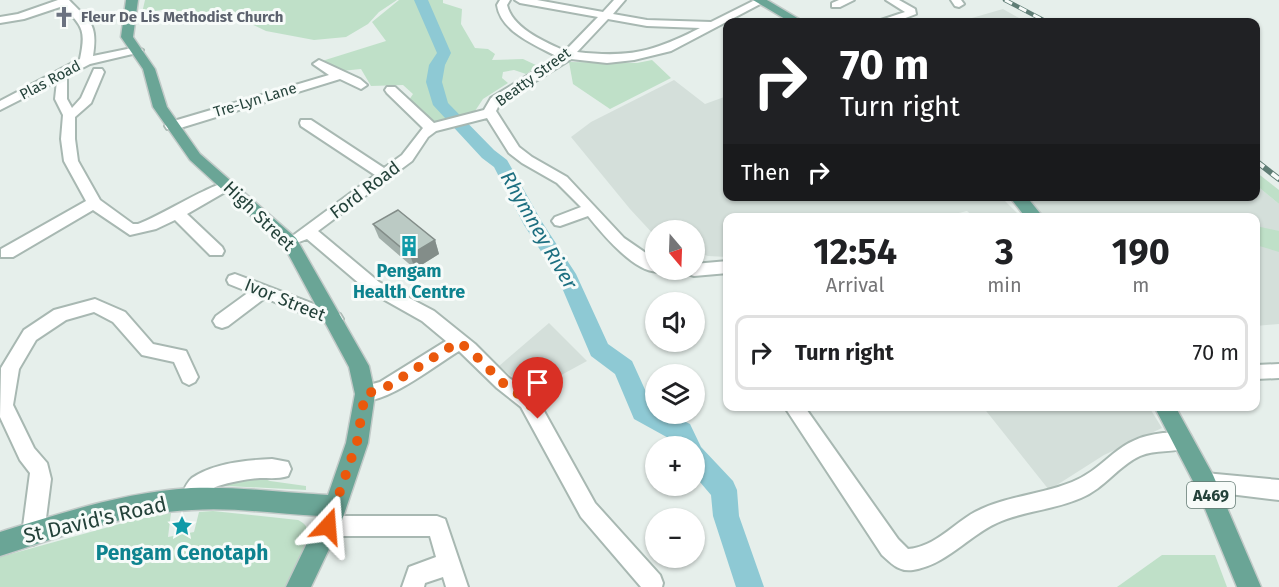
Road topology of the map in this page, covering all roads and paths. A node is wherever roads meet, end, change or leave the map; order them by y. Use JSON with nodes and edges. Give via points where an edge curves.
{"nodes":[{"id":1,"x":132,"y":0,"type":"edge"},
{"id":2,"x":505,"y":0,"type":"edge"},
{"id":3,"x":520,"y":0,"type":"edge"},
{"id":4,"x":620,"y":0,"type":"edge"},
{"id":5,"x":761,"y":0,"type":"edge"},
{"id":6,"x":849,"y":0,"type":"edge"},
{"id":7,"x":891,"y":0,"type":"edge"},
{"id":8,"x":64,"y":1,"type":"edge"},
{"id":9,"x":836,"y":5,"type":"dead end"},
{"id":10,"x":603,"y":15,"type":"junction"},
{"id":11,"x":727,"y":18,"type":"edge"},
{"id":12,"x":791,"y":18,"type":"edge"},
{"id":13,"x":898,"y":18,"type":"edge"},
{"id":14,"x":0,"y":20,"type":"edge"},
{"id":15,"x":723,"y":20,"type":"edge"},
{"id":16,"x":714,"y":25,"type":"junction"},
{"id":17,"x":137,"y":50,"type":"junction"},
{"id":18,"x":567,"y":56,"type":"junction"},
{"id":19,"x":86,"y":61,"type":"junction"},
{"id":20,"x":319,"y":64,"type":"dead end"},
{"id":21,"x":98,"y":72,"type":"dead end"},
{"id":22,"x":61,"y":75,"type":"junction"},
{"id":23,"x":338,"y":76,"type":"junction"},
{"id":24,"x":361,"y":86,"type":"dead end"},
{"id":25,"x":391,"y":90,"type":"dead end"},
{"id":26,"x":0,"y":106,"type":"edge"},
{"id":27,"x":69,"y":115,"type":"junction"},
{"id":28,"x":483,"y":115,"type":"junction"},
{"id":29,"x":306,"y":123,"type":"dead end"},
{"id":30,"x":172,"y":126,"type":"junction"},
{"id":31,"x":435,"y":128,"type":"junction"},
{"id":32,"x":386,"y":175,"type":"junction"},
{"id":33,"x":226,"y":185,"type":"junction"},
{"id":34,"x":1021,"y":201,"type":"edge"},
{"id":35,"x":94,"y":203,"type":"junction"},
{"id":36,"x":591,"y":209,"type":"junction"},
{"id":37,"x":176,"y":212,"type":"junction"},
{"id":38,"x":1032,"y":213,"type":"edge"},
{"id":39,"x":560,"y":221,"type":"dead end"},
{"id":40,"x":308,"y":232,"type":"junction"},
{"id":41,"x":290,"y":242,"type":"junction"},
{"id":42,"x":216,"y":251,"type":"dead end"},
{"id":43,"x":7,"y":253,"type":"dead end"},
{"id":44,"x":645,"y":262,"type":"edge"},
{"id":45,"x":723,"y":267,"type":"edge"},
{"id":46,"x":705,"y":269,"type":"edge"},
{"id":47,"x":235,"y":280,"type":"dead end"},
{"id":48,"x":263,"y":291,"type":"junction"},
{"id":49,"x":334,"y":319,"type":"junction"},
{"id":50,"x":222,"y":321,"type":"dead end"},
{"id":51,"x":458,"y":342,"type":"junction"},
{"id":52,"x":1279,"y":371,"type":"edge"},
{"id":53,"x":1260,"y":372,"type":"edge"},
{"id":54,"x":189,"y":377,"type":"dead end"},
{"id":55,"x":365,"y":394,"type":"junction"},
{"id":56,"x":796,"y":411,"type":"edge"},
{"id":57,"x":1167,"y":411,"type":"edge"},
{"id":58,"x":1183,"y":441,"type":"junction"},
{"id":59,"x":281,"y":469,"type":"dead end"},
{"id":60,"x":1205,"y":482,"type":"junction"},
{"id":61,"x":1279,"y":490,"type":"edge"},
{"id":62,"x":190,"y":499,"type":"junction"},
{"id":63,"x":332,"y":516,"type":"junction"},
{"id":64,"x":33,"y":534,"type":"junction"},
{"id":65,"x":0,"y":544,"type":"edge"},
{"id":66,"x":449,"y":564,"type":"junction"},
{"id":67,"x":652,"y":583,"type":"dead end"},
{"id":68,"x":298,"y":587,"type":"edge"},
{"id":69,"x":412,"y":587,"type":"edge"},
{"id":70,"x":457,"y":587,"type":"edge"},
{"id":71,"x":1249,"y":587,"type":"edge"}],
"edges":[{"from":1,"to":17,"type":"main road","name":"High Street","via":[[127,37]]},
{"from":2,"to":18,"type":"street","via":[[502,10],[512,26]]},
{"from":3,"to":10,"type":"street"},
{"from":4,"to":10,"type":"street","name":"Beatty Street"},
{"from":5,"to":11,"type":"street"},
{"from":5,"to":12,"type":"main road"},
{"from":6,"to":9,"type":"street"},
{"from":7,"to":13,"type":"street","via":[[910,11],[911,14]]},
{"from":8,"to":14,"type":"street"},
{"from":8,"to":19,"type":"street","via":[[88,26]]},
{"from":10,"to":16,"type":"street","via":[[660,24]]},
{"from":10,"to":18,"type":"street","name":"Beatty Street"},
{"from":15,"to":16,"type":"street"},
{"from":16,"to":18,"type":"street","via":[[651,54],[608,59]]},
{"from":17,"to":19,"type":"street","name":"Plas Road"},
{"from":17,"to":30,"type":"main road","name":"High Street","via":[[150,69],[160,107]]},
{"from":18,"to":28,"type":"street","name":"Beatty Street","via":[[495,101]]},
{"from":19,"to":22,"type":"street","name":"Plas Road"},
{"from":20,"to":23,"type":"street"},
{"from":21,"to":27,"type":"street","via":[[85,104]]},
{"from":22,"to":26,"type":"street","name":"Plas Road"},
{"from":22,"to":27,"type":"street","via":[[60,99]]},
{"from":23,"to":24,"type":"street","via":[[351,78]]},
{"from":23,"to":30,"type":"street","name":"Tre-Lyn Lane"},
{"from":25,"to":31,"type":"street"},
{"from":27,"to":35,"type":"street","via":[[71,161]]},
{"from":28,"to":31,"type":"street","name":"Beatty Street"},
{"from":28,"to":36,"type":"street","via":[[497,119],[512,148],[523,158],[567,183]]},
{"from":29,"to":32,"type":"street"},
{"from":30,"to":33,"type":"main road","name":"High Street","via":[[195,157]]},
{"from":31,"to":32,"type":"street","name":"Ford Road","via":[[423,134],[407,158]]},
{"from":32,"to":40,"type":"street","name":"Ford Road"},
{"from":33,"to":37,"type":"street"},
{"from":33,"to":41,"type":"main road","name":"High Street"},
{"from":34,"to":38,"type":"main road"},
{"from":35,"to":37,"type":"street","via":[[136,231]]},
{"from":35,"to":43,"type":"street"},
{"from":36,"to":39,"type":"street"},
{"from":36,"to":44,"type":"street","via":[[616,241]]},
{"from":37,"to":42,"type":"street"},
{"from":40,"to":41,"type":"street","name":"Ford Road"},
{"from":40,"to":51,"type":"street","via":[[374,286],[428,316]]},
{"from":41,"to":49,"type":"main road","name":"High Street"},
{"from":45,"to":46,"type":"street"},
{"from":47,"to":48,"type":"street","name":"Ivor Street"},
{"from":48,"to":49,"type":"street","name":"Ivor Street"},
{"from":48,"to":50,"type":"street"},
{"from":49,"to":55,"type":"main road","name":"High Street","via":[[359,366]]},
{"from":51,"to":55,"type":"street","via":[[385,388]]},
{"from":51,"to":67,"type":"street","via":[[528,401],[588,510]]},
{"from":52,"to":53,"type":"street"},
{"from":54,"to":64,"type":"street","via":[[180,356],[148,350],[119,317],[95,305],[60,315],[30,335],[10,368],[4,405],[27,454],[40,470]]},
{"from":55,"to":63,"type":"main road","via":[[357,442]]},
{"from":56,"to":58,"type":"street","via":[[890,547],[904,560],[928,555],[982,519],[1087,486],[1131,451],[1155,442]]},
{"from":57,"to":58,"type":"main road","number":"A469"},
{"from":58,"to":60,"type":"main road","number":"A469"},
{"from":59,"to":62,"type":"street","via":[[263,468],[209,480],[195,488]]},
{"from":60,"to":61,"type":"street"},
{"from":60,"to":71,"type":"main road","number":"A469"},
{"from":62,"to":63,"type":"main road","name":"St David's Road","via":[[222,498]]},
{"from":62,"to":64,"type":"main road","name":"St David's Road","via":[[110,512]]},
{"from":63,"to":66,"type":"street","via":[[437,526]]},
{"from":63,"to":68,"type":"main road"},
{"from":64,"to":65,"type":"main road","name":"St David's Road"},
{"from":66,"to":69,"type":"street","via":[[417,575]]},
{"from":66,"to":70,"type":"street"}]}
